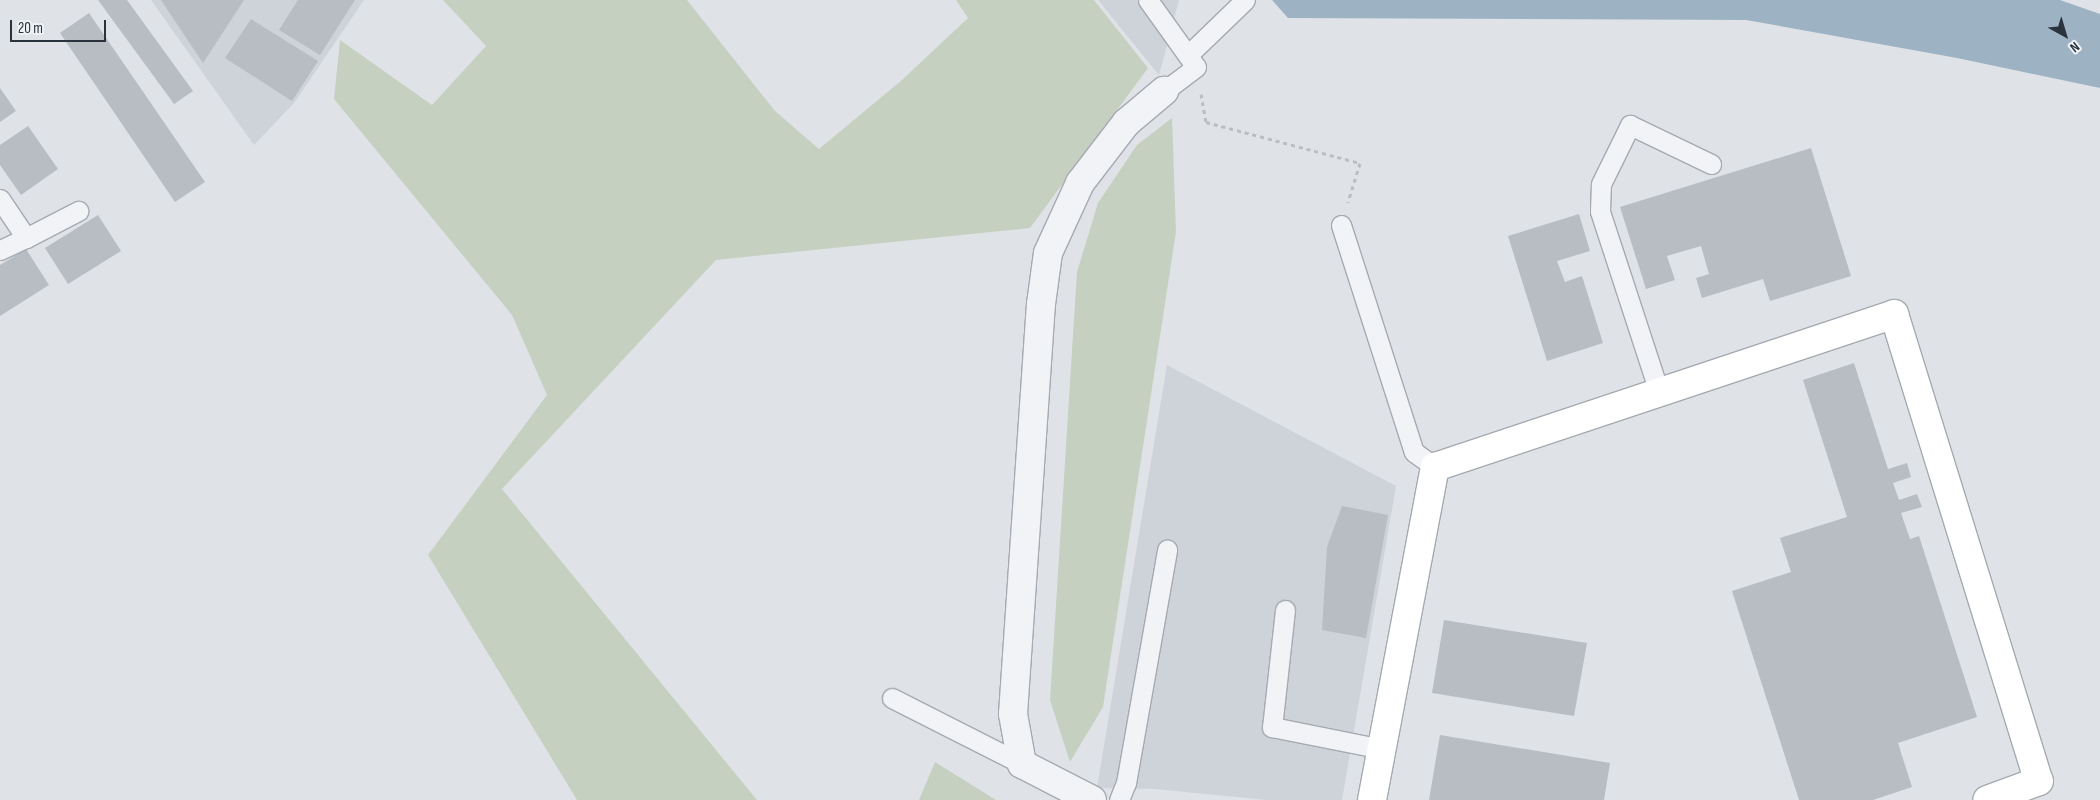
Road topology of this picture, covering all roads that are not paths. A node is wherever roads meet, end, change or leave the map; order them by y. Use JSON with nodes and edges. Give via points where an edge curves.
{"nodes":[{"id":1,"x":1148,"y":0,"type":"edge"},
{"id":2,"x":1245,"y":0,"type":"edge"},
{"id":3,"x":1192,"y":61,"type":"junction"},
{"id":4,"x":1164,"y":91,"type":"joint"},
{"id":5,"x":1711,"y":164,"type":"dead end"},
{"id":6,"x":0,"y":199,"type":"edge"},
{"id":7,"x":78,"y":211,"type":"dead end"},
{"id":8,"x":1341,"y":225,"type":"road end"},
{"id":9,"x":26,"y":238,"type":"junction"},
{"id":10,"x":0,"y":250,"type":"edge"},
{"id":11,"x":1659,"y":392,"type":"junction"},
{"id":12,"x":1435,"y":467,"type":"junction"},
{"id":13,"x":1167,"y":550,"type":"dead end"},
{"id":14,"x":1286,"y":610,"type":"dead end"},
{"id":15,"x":892,"y":698,"type":"dead end"},
{"id":16,"x":1382,"y":749,"type":"junction"},
{"id":17,"x":1022,"y":764,"type":"junction"},
{"id":18,"x":1092,"y":800,"type":"edge"},
{"id":19,"x":1119,"y":800,"type":"edge"},
{"id":20,"x":1372,"y":800,"type":"edge"},
{"id":21,"x":1987,"y":800,"type":"edge"}],
"edges":[{"from":1,"to":3,"type":"lane"},
{"from":2,"to":3,"type":"lane"},
{"from":3,"to":4,"type":"lane"},
{"from":4,"to":17,"type":"street","via":[[1126,123],[1080,183],[1048,253],[1013,714]]},
{"from":5,"to":11,"type":"lane","via":[[1630,125],[1601,184],[1600,210]]},
{"from":6,"to":9,"type":"lane"},
{"from":7,"to":9,"type":"lane"},
{"from":8,"to":12,"type":"lane","via":[[1414,452]]},
{"from":9,"to":10,"type":"lane"},
{"from":11,"to":12,"type":"street"},
{"from":11,"to":21,"type":"street","via":[[1894,314],[2039,781]]},
{"from":12,"to":16,"type":"street"},
{"from":13,"to":19,"type":"lane","via":[[1126,783]]},
{"from":14,"to":16,"type":"lane","via":[[1272,727]]},
{"from":15,"to":17,"type":"lane"},
{"from":16,"to":20,"type":"street"},
{"from":17,"to":18,"type":"street"}]}
